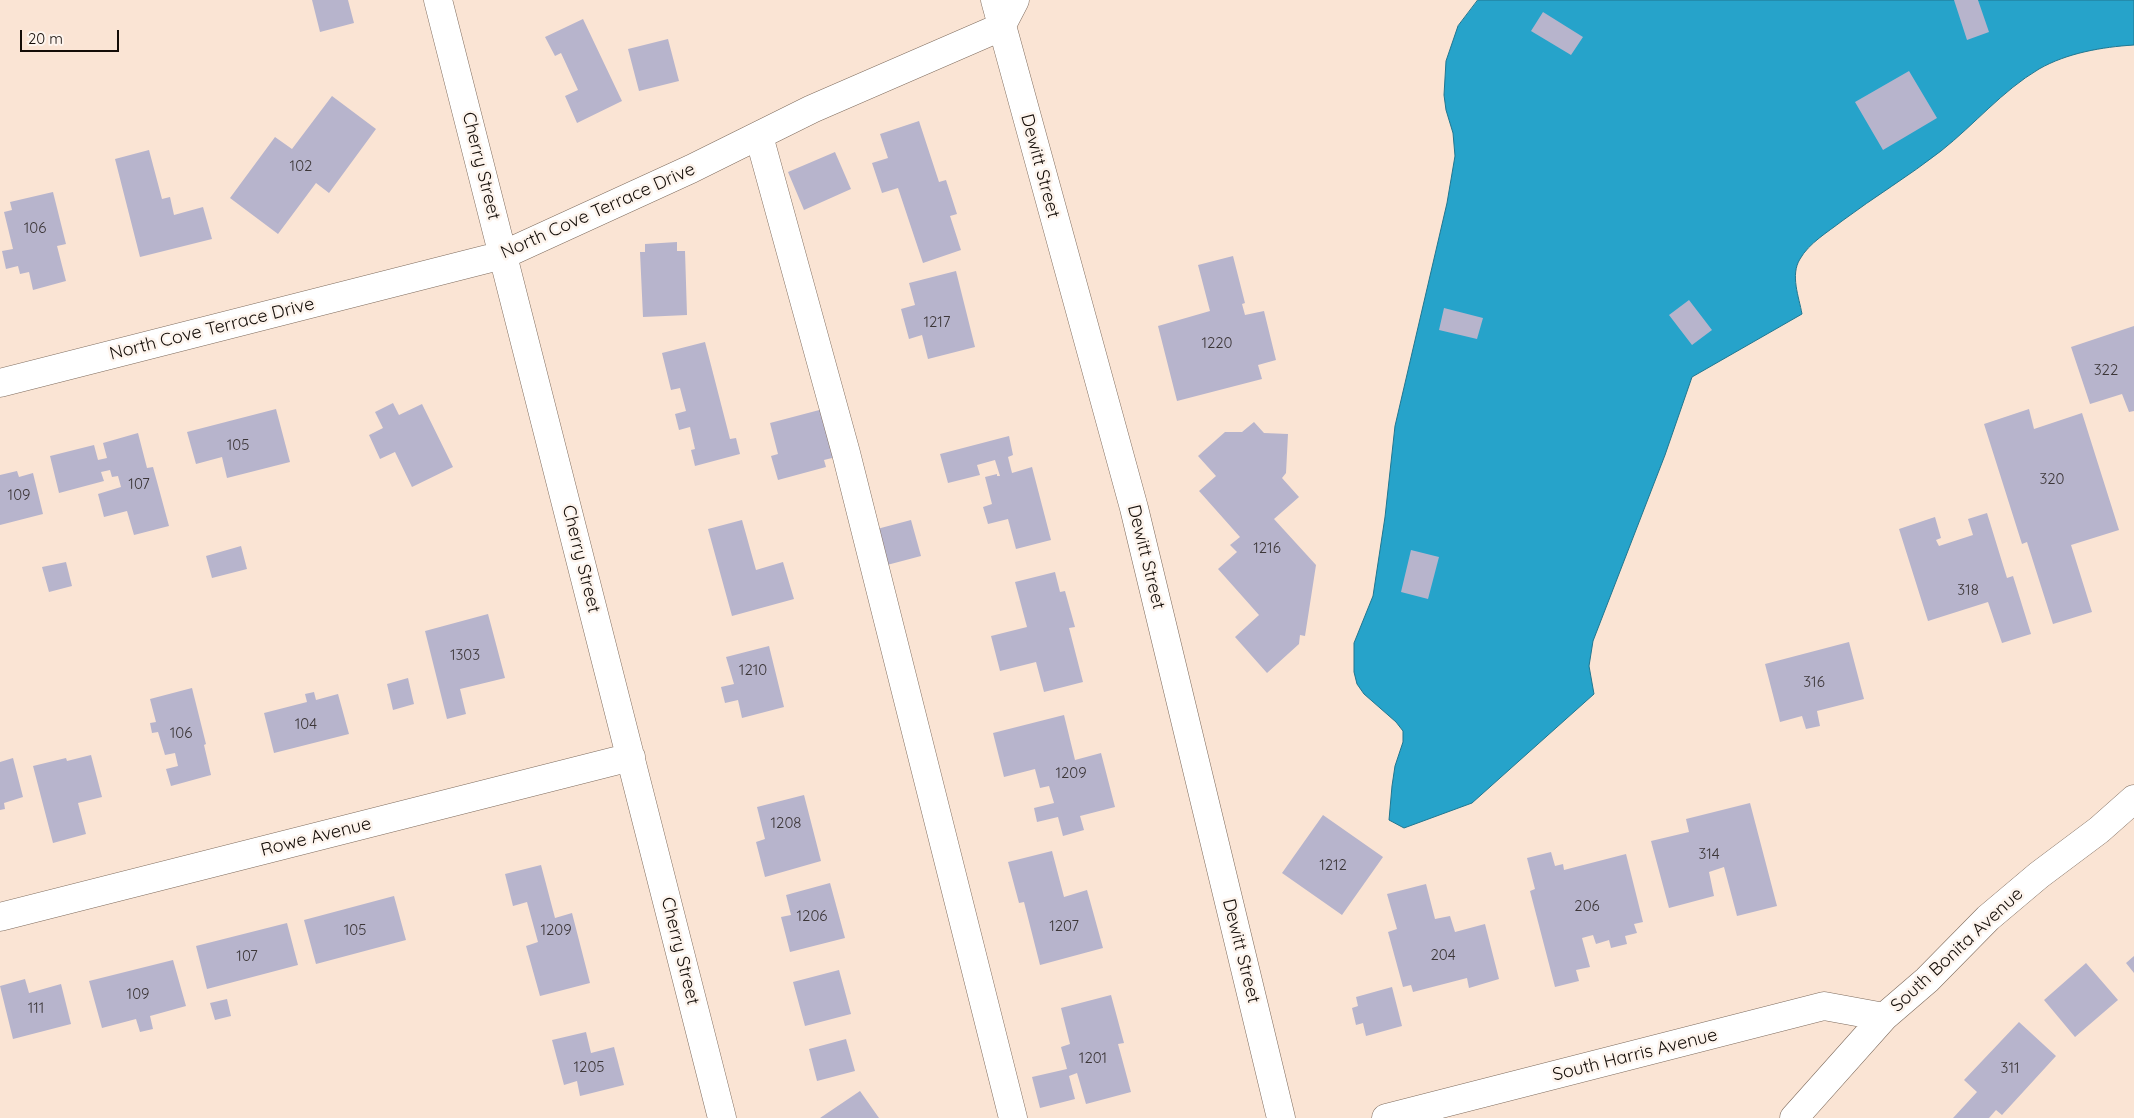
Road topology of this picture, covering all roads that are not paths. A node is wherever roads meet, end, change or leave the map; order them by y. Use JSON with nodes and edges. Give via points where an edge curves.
{"nodes":[{"id":1,"x":438,"y":0,"type":"edge"},
{"id":2,"x":995,"y":0,"type":"edge"},
{"id":3,"x":1015,"y":0,"type":"edge"},
{"id":4,"x":1001,"y":27,"type":"junction"},
{"id":5,"x":759,"y":136,"type":"junction"},
{"id":6,"x":503,"y":255,"type":"junction"},
{"id":7,"x":0,"y":383,"type":"edge"},
{"id":8,"x":631,"y":757,"type":"junction"},
{"id":9,"x":2134,"y":799,"type":"edge"},
{"id":10,"x":0,"y":917,"type":"edge"},
{"id":11,"x":1884,"y":1017,"type":"junction"},
{"id":12,"x":722,"y":1118,"type":"edge"},
{"id":13,"x":1013,"y":1118,"type":"edge"},
{"id":14,"x":1281,"y":1118,"type":"edge"},
{"id":15,"x":1386,"y":1118,"type":"edge"},
{"id":16,"x":1794,"y":1118,"type":"edge"}],
"edges":[{"from":1,"to":6,"type":"street","name":"Cherry Street"},
{"from":2,"to":4,"type":"street","name":"Dewitt Street"},
{"from":3,"to":4,"type":"street"},
{"from":4,"to":5,"type":"street","name":"North Cove Terrace Drive","via":[[812,109]]},
{"from":4,"to":14,"type":"street","name":"Dewitt Street","via":[[1134,508]]},
{"from":5,"to":6,"type":"street","name":"North Cove Terrace Drive"},
{"from":5,"to":13,"type":"street","via":[[846,453]]},
{"from":6,"to":7,"type":"street","name":"North Cove Terrace Drive"},
{"from":6,"to":8,"type":"street","name":"Cherry Street"},
{"from":8,"to":10,"type":"street","name":"Rowe Avenue"},
{"from":8,"to":12,"type":"street","name":"Cherry Street"},
{"from":9,"to":11,"type":"street","name":"South Bonita Avenue","via":[[1988,918],[1927,980]]},
{"from":11,"to":15,"type":"street","name":"South Harris Avenue","via":[[1824,1006]]},
{"from":11,"to":16,"type":"street","name":"South Bonita Avenue"}]}
